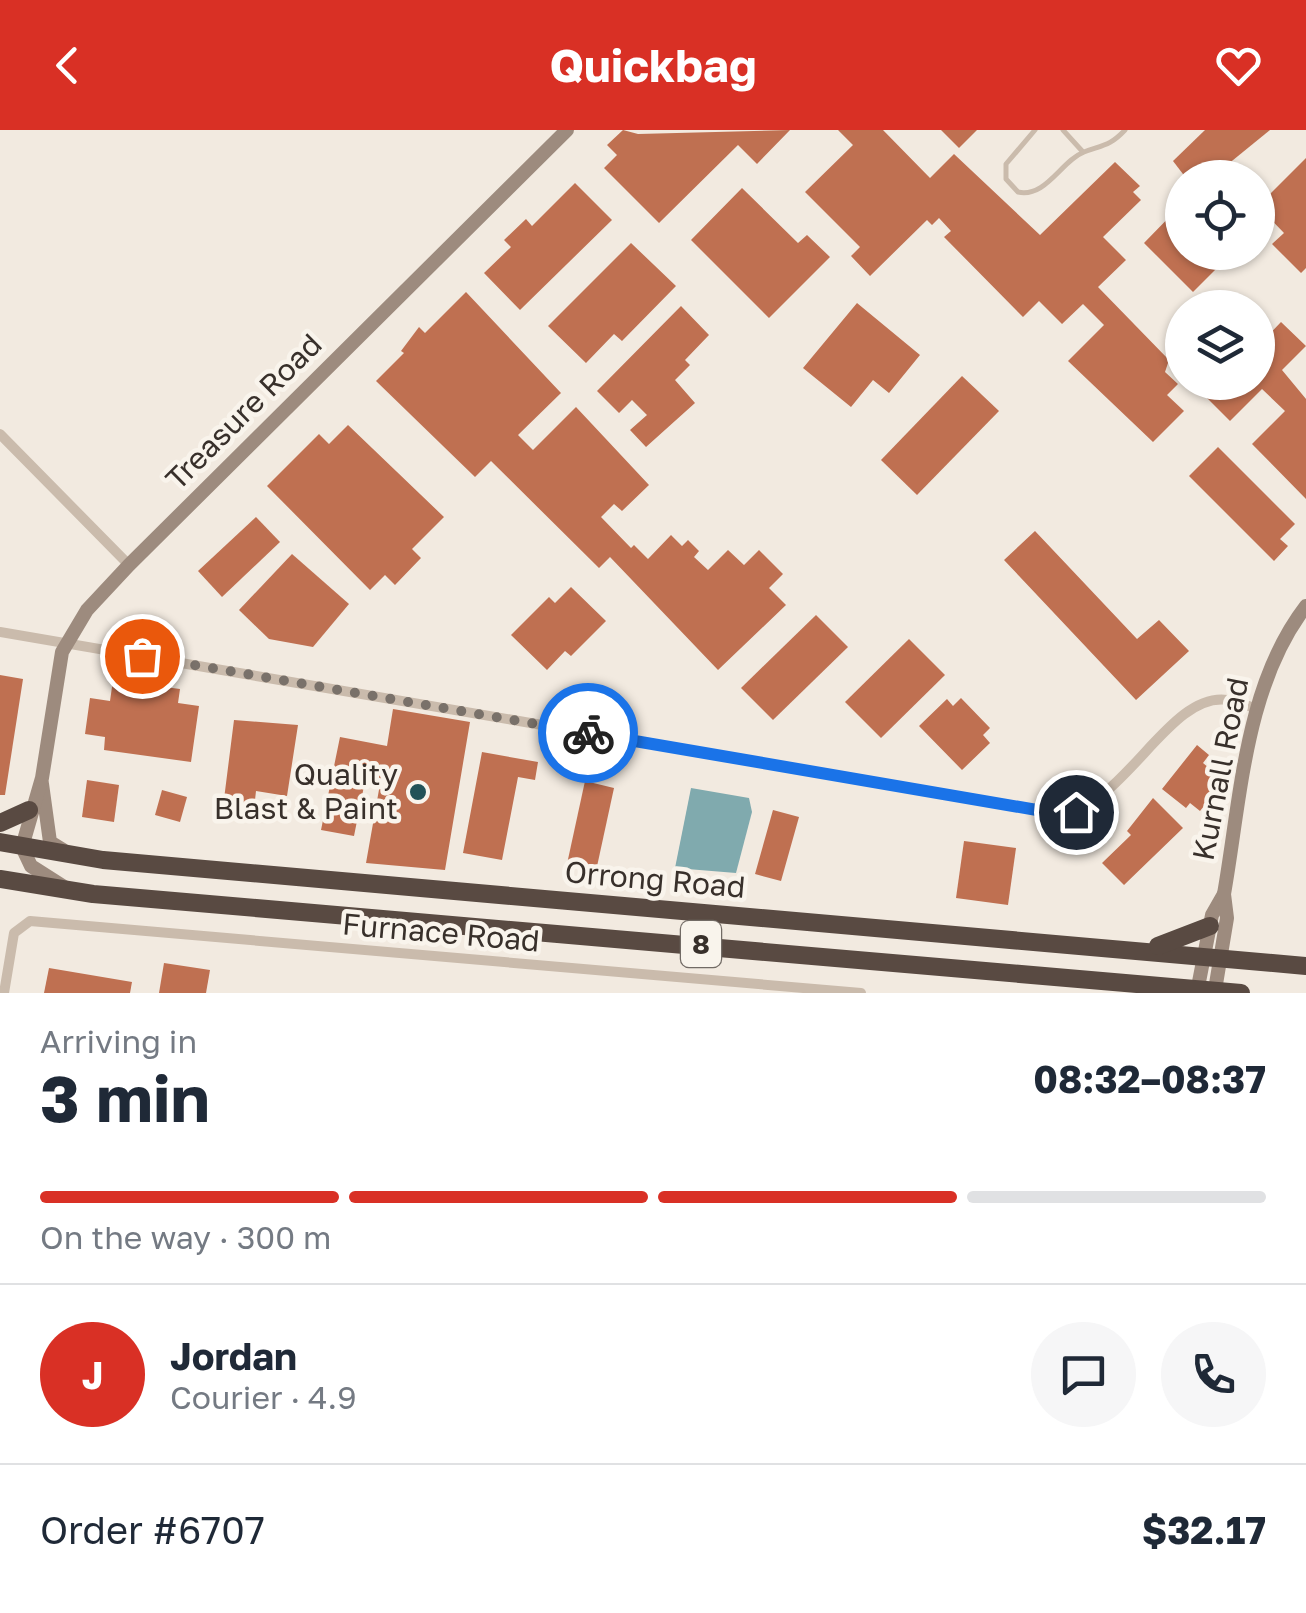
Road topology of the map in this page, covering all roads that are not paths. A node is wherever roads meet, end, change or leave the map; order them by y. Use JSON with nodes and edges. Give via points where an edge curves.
{"nodes":[{"id":1,"x":567,"y":130,"type":"edge"},
{"id":2,"x":1035,"y":130,"type":"edge"},
{"id":3,"x":1063,"y":130,"type":"edge"},
{"id":4,"x":1125,"y":130,"type":"edge"},
{"id":5,"x":1083,"y":152,"type":"junction"},
{"id":6,"x":0,"y":434,"type":"edge"},
{"id":7,"x":129,"y":565,"type":"junction"},
{"id":8,"x":1306,"y":606,"type":"edge"},
{"id":9,"x":0,"y":632,"type":"edge"},
{"id":10,"x":65,"y":643,"type":"junction"},
{"id":11,"x":1257,"y":709,"type":"junction"},
{"id":12,"x":42,"y":778,"type":"junction"},
{"id":13,"x":30,"y":810,"type":"junction"},
{"id":14,"x":0,"y":823,"type":"edge"},
{"id":15,"x":0,"y":842,"type":"edge"},
{"id":16,"x":22,"y":847,"type":"junction"},
{"id":17,"x":72,"y":856,"type":"junction"},
{"id":18,"x":0,"y":878,"type":"edge"},
{"id":19,"x":71,"y":890,"type":"junction"},
{"id":20,"x":1224,"y":894,"type":"junction"},
{"id":21,"x":1210,"y":926,"type":"junction"},
{"id":22,"x":1148,"y":949,"type":"junction"},
{"id":23,"x":1213,"y":955,"type":"junction"},
{"id":24,"x":1306,"y":966,"type":"edge"},
{"id":25,"x":1206,"y":991,"type":"edge"},
{"id":26,"x":4,"y":993,"type":"edge"},
{"id":27,"x":861,"y":993,"type":"edge"},
{"id":28,"x":1241,"y":993,"type":"edge"}],
"edges":[{"from":1,"to":7,"type":"street","name":"Treasure Road"},
{"from":2,"to":5,"type":"lane","via":[[1006,164],[1006,179],[1018,192],[1034,191]]},
{"from":3,"to":5,"type":"lane"},
{"from":4,"to":5,"type":"lane","via":[[1107,148]]},
{"from":6,"to":7,"type":"street"},
{"from":7,"to":10,"type":"street","name":"Treasure Road"},
{"from":8,"to":11,"type":"street","name":"Kurnall Road","via":[[1272,656]]},
{"from":9,"to":10,"type":"street"},
{"from":10,"to":11,"type":"street","via":[[1060,814],[1095,804],[1192,708],[1226,699]]},
{"from":10,"to":12,"type":"street","name":"Treasure Road"},
{"from":11,"to":20,"type":"street","name":"Kurnall Road"},
{"from":12,"to":13,"type":"street","name":"Treasure Road"},
{"from":12,"to":17,"type":"street","name":"Treasure Road","via":[[50,842]]},
{"from":13,"to":14,"type":"highway"},
{"from":13,"to":16,"type":"street","name":"Treasure Road"},
{"from":15,"to":16,"type":"highway","name":"Orrong Road","number":"8"},
{"from":16,"to":17,"type":"highway","name":"Orrong Road","number":"8"},
{"from":16,"to":19,"type":"street","via":[[31,866]]},
{"from":17,"to":22,"type":"highway","name":"Orrong Road","number":"8"},
{"from":18,"to":19,"type":"highway","name":"Orrong Road","number":"8"},
{"from":19,"to":25,"type":"highway","name":"Orrong Road","number":"8"},
{"from":20,"to":21,"type":"street","name":"Kurnall Road"},
{"from":20,"to":23,"type":"street","name":"Kurnall Road","via":[[1228,918]]},
{"from":21,"to":22,"type":"highway"},
{"from":21,"to":23,"type":"street","name":"Kurnall Road"},
{"from":22,"to":23,"type":"highway","name":"Orrong Road","number":"8"},
{"from":23,"to":24,"type":"highway","name":"Orrong Road","number":"8"},
{"from":23,"to":25,"type":"street","name":"Kurnall Road"},
{"from":25,"to":28,"type":"highway","name":"Orrong Road","number":"8"},
{"from":26,"to":27,"type":"street","name":"Furnace Road","via":[[18,928],[39,922]]}]}
